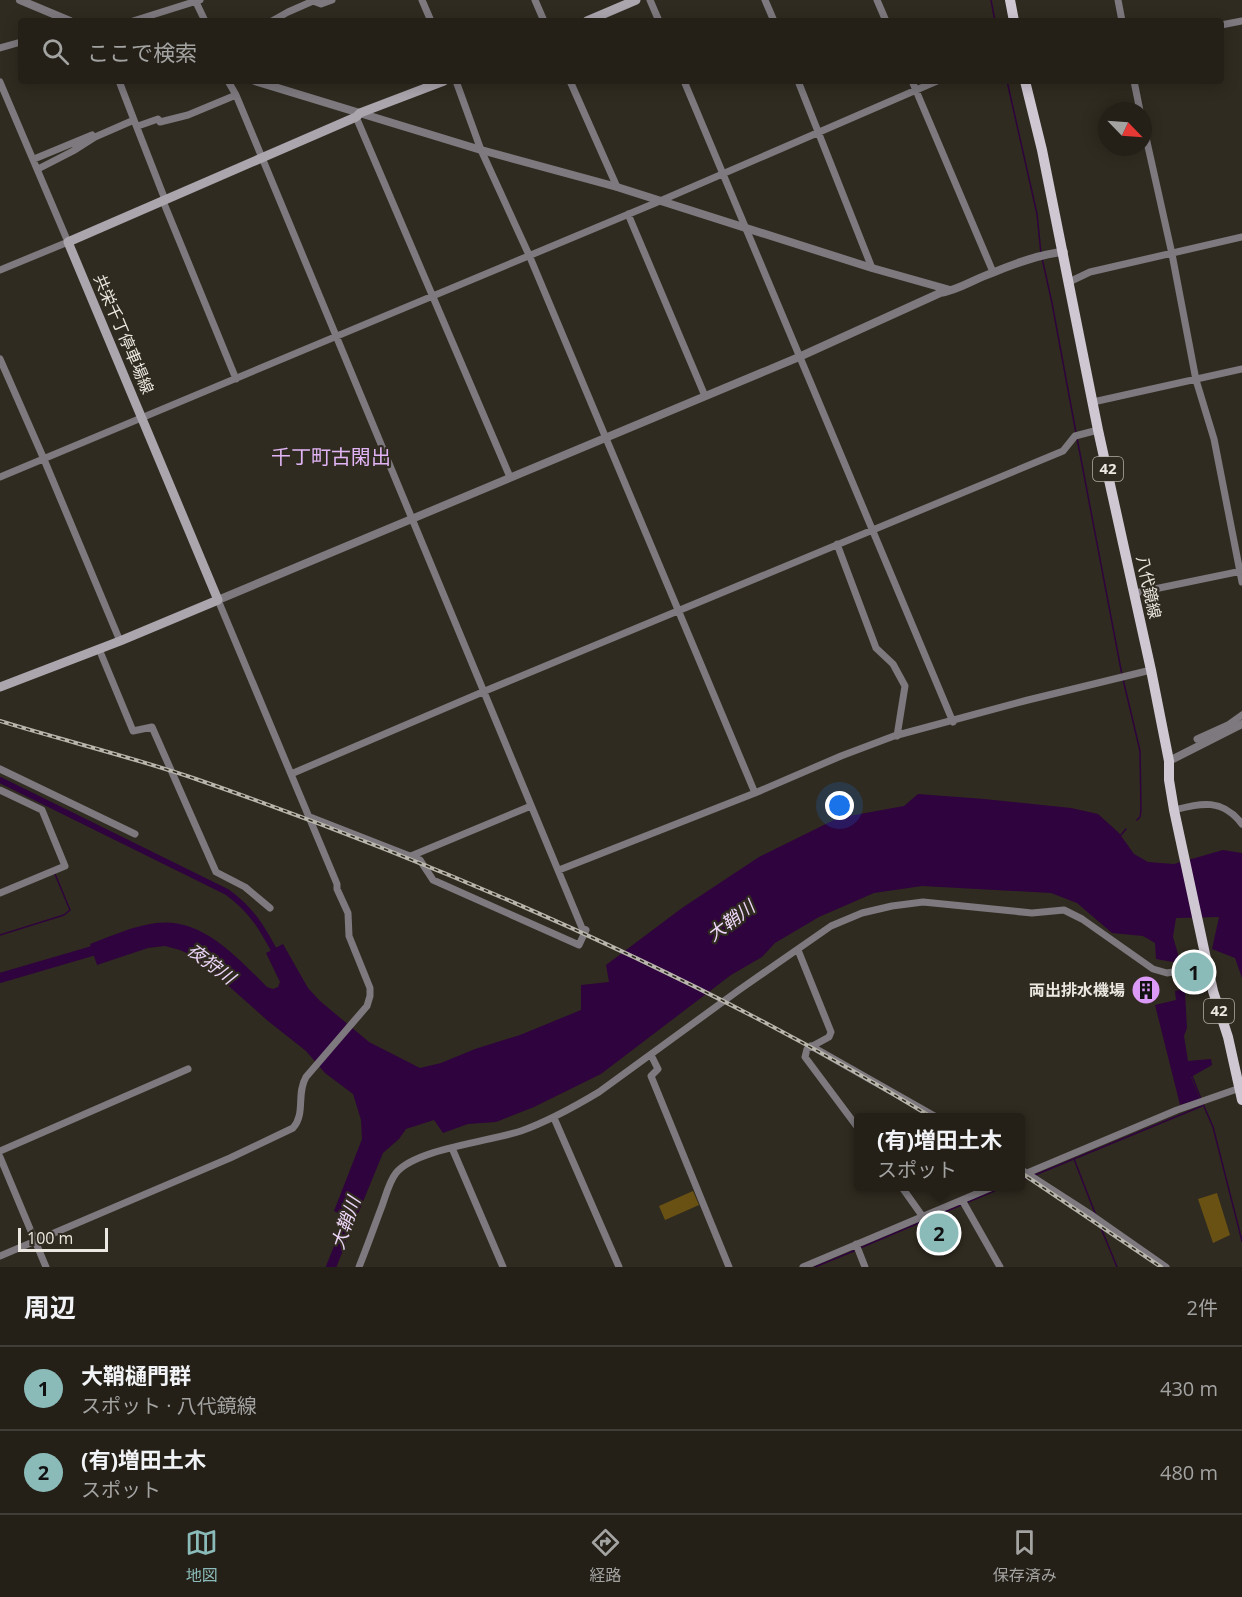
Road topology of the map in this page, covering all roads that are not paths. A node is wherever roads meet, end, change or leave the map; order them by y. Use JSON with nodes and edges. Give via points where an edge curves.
{"nodes":[{"id":1,"x":20,"y":0,"type":"edge"},
{"id":2,"x":332,"y":0,"type":"edge"},
{"id":3,"x":422,"y":0,"type":"edge"},
{"id":4,"x":535,"y":0,"type":"edge"},
{"id":5,"x":636,"y":0,"type":"edge"},
{"id":6,"x":650,"y":0,"type":"edge"},
{"id":7,"x":765,"y":0,"type":"edge"},
{"id":8,"x":877,"y":0,"type":"edge"},
{"id":9,"x":1010,"y":0,"type":"edge"},
{"id":10,"x":1118,"y":0,"type":"edge"},
{"id":11,"x":197,"y":1,"type":"edge"},
{"id":12,"x":62,"y":18,"type":"edge"},
{"id":13,"x":143,"y":18,"type":"edge"},
{"id":14,"x":204,"y":18,"type":"edge"},
{"id":15,"x":278,"y":18,"type":"edge"},
{"id":16,"x":430,"y":18,"type":"edge"},
{"id":17,"x":543,"y":18,"type":"edge"},
{"id":18,"x":593,"y":18,"type":"edge"},
{"id":19,"x":658,"y":18,"type":"edge"},
{"id":20,"x":773,"y":18,"type":"edge"},
{"id":21,"x":885,"y":18,"type":"edge"},
{"id":22,"x":1013,"y":18,"type":"edge"},
{"id":23,"x":1121,"y":18,"type":"edge"},
{"id":24,"x":1242,"y":21,"type":"edge"},
{"id":25,"x":1224,"y":25,"type":"edge"},
{"id":26,"x":18,"y":43,"type":"edge"},
{"id":27,"x":0,"y":48,"type":"edge"},
{"id":28,"x":0,"y":82,"type":"edge"},
{"id":29,"x":120,"y":84,"type":"edge"},
{"id":30,"x":230,"y":84,"type":"edge"},
{"id":31,"x":264,"y":84,"type":"edge"},
{"id":32,"x":436,"y":84,"type":"edge"},
{"id":33,"x":457,"y":84,"type":"edge"},
{"id":34,"x":571,"y":84,"type":"edge"},
{"id":35,"x":685,"y":84,"type":"edge"},
{"id":36,"x":799,"y":84,"type":"edge"},
{"id":37,"x":913,"y":84,"type":"edge"},
{"id":38,"x":930,"y":84,"type":"edge"},
{"id":39,"x":1026,"y":84,"type":"edge"},
{"id":40,"x":1135,"y":84,"type":"edge"},
{"id":41,"x":916,"y":90,"type":"junction"},
{"id":42,"x":236,"y":95,"type":"junction"},
{"id":43,"x":1138,"y":102,"type":"edge"},
{"id":44,"x":358,"y":115,"type":"junction"},
{"id":45,"x":135,"y":121,"type":"junction"},
{"id":46,"x":820,"y":133,"type":"junction"},
{"id":47,"x":482,"y":150,"type":"junction"},
{"id":48,"x":1150,"y":156,"type":"edge"},
{"id":49,"x":34,"y":159,"type":"junction"},
{"id":50,"x":262,"y":159,"type":"junction"},
{"id":51,"x":38,"y":169,"type":"junction"},
{"id":52,"x":722,"y":174,"type":"junction"},
{"id":53,"x":617,"y":187,"type":"junction"},
{"id":54,"x":163,"y":201,"type":"junction"},
{"id":55,"x":660,"y":201,"type":"junction"},
{"id":56,"x":628,"y":214,"type":"junction"},
{"id":57,"x":745,"y":227,"type":"junction"},
{"id":58,"x":1242,"y":237,"type":"edge"},
{"id":59,"x":68,"y":242,"type":"junction"},
{"id":60,"x":1064,"y":252,"type":"junction"},
{"id":61,"x":1172,"y":254,"type":"junction"},
{"id":62,"x":529,"y":255,"type":"junction"},
{"id":63,"x":872,"y":268,"type":"junction"},
{"id":64,"x":0,"y":270,"type":"edge"},
{"id":65,"x":993,"y":272,"type":"junction"},
{"id":66,"x":1069,"y":282,"type":"junction"},
{"id":67,"x":952,"y":291,"type":"junction"},
{"id":68,"x":434,"y":296,"type":"junction"},
{"id":69,"x":336,"y":337,"type":"junction"},
{"id":70,"x":799,"y":357,"type":"junction"},
{"id":71,"x":0,"y":359,"type":"edge"},
{"id":72,"x":1242,"y":369,"type":"edge"},
{"id":73,"x":236,"y":379,"type":"junction"},
{"id":74,"x":1196,"y":380,"type":"junction"},
{"id":75,"x":705,"y":396,"type":"junction"},
{"id":76,"x":1094,"y":402,"type":"junction"},
{"id":77,"x":144,"y":418,"type":"junction"},
{"id":78,"x":1098,"y":430,"type":"junction"},
{"id":79,"x":607,"y":437,"type":"junction"},
{"id":80,"x":44,"y":457,"type":"junction"},
{"id":81,"x":0,"y":477,"type":"edge"},
{"id":82,"x":510,"y":477,"type":"junction"},
{"id":83,"x":412,"y":519,"type":"junction"},
{"id":84,"x":872,"y":530,"type":"junction"},
{"id":85,"x":837,"y":544,"type":"junction"},
{"id":86,"x":1241,"y":572,"type":"edge"},
{"id":87,"x":1242,"y":582,"type":"edge"},
{"id":88,"x":1135,"y":594,"type":"junction"},
{"id":89,"x":218,"y":600,"type":"junction"},
{"id":90,"x":679,"y":610,"type":"junction"},
{"id":91,"x":120,"y":641,"type":"junction"},
{"id":92,"x":99,"y":649,"type":"junction"},
{"id":93,"x":1151,"y":670,"type":"junction"},
{"id":94,"x":0,"y":687,"type":"edge"},
{"id":95,"x":485,"y":691,"type":"junction"},
{"id":96,"x":953,"y":722,"type":"junction"},
{"id":97,"x":1241,"y":723,"type":"edge"},
{"id":98,"x":1218,"y":733,"type":"junction"},
{"id":99,"x":897,"y":736,"type":"junction"},
{"id":100,"x":1197,"y":739,"type":"dead end"},
{"id":101,"x":1169,"y":761,"type":"junction"},
{"id":102,"x":0,"y":769,"type":"edge"},
{"id":103,"x":291,"y":774,"type":"junction"},
{"id":104,"x":0,"y":790,"type":"edge"},
{"id":105,"x":8,"y":793,"type":"junction"},
{"id":106,"x":755,"y":793,"type":"junction"},
{"id":107,"x":0,"y":797,"type":"edge"},
{"id":108,"x":531,"y":806,"type":"junction"},
{"id":109,"x":1174,"y":810,"type":"junction"},
{"id":110,"x":310,"y":818,"type":"junction"},
{"id":111,"x":1242,"y":824,"type":"edge"},
{"id":112,"x":135,"y":834,"type":"dead end"},
{"id":113,"x":411,"y":856,"type":"junction"},
{"id":114,"x":559,"y":870,"type":"junction"},
{"id":115,"x":0,"y":893,"type":"edge"},
{"id":116,"x":270,"y":908,"type":"dead end"},
{"id":117,"x":798,"y":950,"type":"junction"},
{"id":118,"x":1208,"y":966,"type":"junction"},
{"id":119,"x":1148,"y":971,"type":"dead end"},
{"id":120,"x":1165,"y":973,"type":"junction"},
{"id":121,"x":811,"y":1046,"type":"junction"},
{"id":122,"x":651,"y":1055,"type":"junction"},
{"id":123,"x":188,"y":1069,"type":"dead end"},
{"id":124,"x":1241,"y":1096,"type":"edge"},
{"id":125,"x":929,"y":1113,"type":"edge"},
{"id":126,"x":554,"y":1118,"type":"junction"},
{"id":127,"x":854,"y":1123,"type":"edge"},
{"id":128,"x":452,"y":1148,"type":"junction"},
{"id":129,"x":0,"y":1151,"type":"edge"},
{"id":130,"x":0,"y":1157,"type":"edge"},
{"id":131,"x":1026,"y":1174,"type":"edge"},
{"id":132,"x":905,"y":1191,"type":"edge"},
{"id":133,"x":986,"y":1191,"type":"edge"},
{"id":134,"x":964,"y":1203,"type":"junction"},
{"id":135,"x":923,"y":1217,"type":"junction"},
{"id":136,"x":35,"y":1241,"type":"junction"},
{"id":137,"x":857,"y":1247,"type":"junction"},
{"id":138,"x":0,"y":1256,"type":"edge"},
{"id":139,"x":502,"y":1265,"type":"edge"},
{"id":140,"x":46,"y":1267,"type":"edge"},
{"id":141,"x":359,"y":1267,"type":"edge"},
{"id":142,"x":492,"y":1267,"type":"edge"},
{"id":143,"x":619,"y":1267,"type":"edge"},
{"id":144,"x":729,"y":1267,"type":"edge"},
{"id":145,"x":803,"y":1267,"type":"edge"},
{"id":146,"x":865,"y":1267,"type":"edge"},
{"id":147,"x":1000,"y":1267,"type":"edge"},
{"id":148,"x":1166,"y":1267,"type":"edge"}],
"edges":[{"from":1,"to":12,"type":"street"},
{"from":2,"to":15,"type":"street","via":[[321,4],[313,1]]},
{"from":3,"to":16,"type":"street"},
{"from":4,"to":17,"type":"street"},
{"from":5,"to":18,"type":"main road"},
{"from":6,"to":19,"type":"street"},
{"from":7,"to":20,"type":"street"},
{"from":8,"to":21,"type":"street"},
{"from":9,"to":22,"type":"main road"},
{"from":10,"to":23,"type":"street"},
{"from":11,"to":13,"type":"street"},
{"from":11,"to":14,"type":"street"},
{"from":24,"to":25,"type":"street"},
{"from":26,"to":27,"type":"street"},
{"from":28,"to":49,"type":"street"},
{"from":29,"to":45,"type":"street"},
{"from":30,"to":42,"type":"street"},
{"from":31,"to":44,"type":"street"},
{"from":32,"to":44,"type":"main road"},
{"from":33,"to":47,"type":"street"},
{"from":34,"to":53,"type":"street"},
{"from":35,"to":52,"type":"street"},
{"from":36,"to":46,"type":"street"},
{"from":37,"to":41,"type":"street"},
{"from":38,"to":41,"type":"street"},
{"from":39,"to":60,"type":"main road","name":"八代鏡線","number":"42"},
{"from":40,"to":43,"type":"street"},
{"from":41,"to":46,"type":"street"},
{"from":41,"to":65,"type":"street"},
{"from":42,"to":45,"type":"street","via":[[188,115],[160,122]]},
{"from":42,"to":50,"type":"street"},
{"from":44,"to":47,"type":"street"},
{"from":44,"to":50,"type":"main road"},
{"from":44,"to":68,"type":"street"},
{"from":45,"to":49,"type":"street"},
{"from":45,"to":51,"type":"street","via":[[95,137]]},
{"from":45,"to":54,"type":"street"},
{"from":46,"to":52,"type":"street"},
{"from":46,"to":63,"type":"street"},
{"from":47,"to":53,"type":"street"},
{"from":47,"to":62,"type":"street"},
{"from":48,"to":61,"type":"street"},
{"from":49,"to":51,"type":"street"},
{"from":50,"to":54,"type":"main road"},
{"from":50,"to":69,"type":"street"},
{"from":51,"to":59,"type":"street"},
{"from":52,"to":55,"type":"street"},
{"from":52,"to":57,"type":"street"},
{"from":53,"to":55,"type":"street"},
{"from":54,"to":59,"type":"main road"},
{"from":54,"to":73,"type":"street"},
{"from":55,"to":56,"type":"street"},
{"from":55,"to":57,"type":"street"},
{"from":56,"to":62,"type":"street"},
{"from":56,"to":75,"type":"street"},
{"from":57,"to":63,"type":"street"},
{"from":57,"to":70,"type":"street"},
{"from":58,"to":61,"type":"street"},
{"from":59,"to":64,"type":"street"},
{"from":59,"to":77,"type":"main road","name":"共栄千丁停車場線"},
{"from":60,"to":65,"type":"street"},
{"from":60,"to":66,"type":"main road","name":"八代鏡線","number":"42"},
{"from":61,"to":66,"type":"street","via":[[1090,272]]},
{"from":61,"to":74,"type":"street"},
{"from":62,"to":68,"type":"street"},
{"from":62,"to":79,"type":"street"},
{"from":63,"to":67,"type":"street"},
{"from":65,"to":67,"type":"street"},
{"from":66,"to":76,"type":"main road","name":"八代鏡線","number":"42"},
{"from":67,"to":70,"type":"street"},
{"from":68,"to":69,"type":"street"},
{"from":68,"to":82,"type":"street"},
{"from":69,"to":73,"type":"street"},
{"from":69,"to":83,"type":"street"},
{"from":70,"to":75,"type":"street"},
{"from":70,"to":84,"type":"street"},
{"from":71,"to":80,"type":"street"},
{"from":72,"to":74,"type":"street"},
{"from":73,"to":77,"type":"street"},
{"from":74,"to":76,"type":"street"},
{"from":74,"to":86,"type":"street","via":[[1214,439]]},
{"from":75,"to":79,"type":"street"},
{"from":76,"to":78,"type":"main road","name":"八代鏡線","number":"42"},
{"from":77,"to":80,"type":"street"},
{"from":77,"to":89,"type":"main road","name":"共栄千丁停車場線"},
{"from":78,"to":84,"type":"street","via":[[1077,435],[1063,451]]},
{"from":78,"to":88,"type":"main road","name":"八代鏡線","number":"42"},
{"from":79,"to":82,"type":"street"},
{"from":79,"to":90,"type":"street"},
{"from":80,"to":81,"type":"street"},
{"from":80,"to":91,"type":"street"},
{"from":82,"to":83,"type":"street"},
{"from":83,"to":89,"type":"street"},
{"from":83,"to":95,"type":"street"},
{"from":84,"to":85,"type":"street"},
{"from":84,"to":96,"type":"street"},
{"from":85,"to":90,"type":"street"},
{"from":85,"to":99,"type":"street","via":[[876,648],[893,664],[905,686]]},
{"from":86,"to":87,"type":"street"},
{"from":86,"to":88,"type":"street"},
{"from":88,"to":93,"type":"main road","name":"八代鏡線","number":"42"},
{"from":89,"to":91,"type":"main road"},
{"from":89,"to":103,"type":"street"},
{"from":90,"to":95,"type":"street"},
{"from":90,"to":106,"type":"street"},
{"from":91,"to":92,"type":"main road"},
{"from":92,"to":94,"type":"main road"},
{"from":92,"to":116,"type":"street","via":[[133,731],[152,728],[216,872],[245,887]]},
{"from":93,"to":96,"type":"street"},
{"from":93,"to":101,"type":"main road","name":"八代鏡線","number":"42"},
{"from":95,"to":103,"type":"street"},
{"from":95,"to":108,"type":"street"},
{"from":96,"to":99,"type":"street"},
{"from":97,"to":98,"type":"street"},
{"from":98,"to":100,"type":"street"},
{"from":98,"to":101,"type":"street"},
{"from":99,"to":106,"type":"street"},
{"from":101,"to":109,"type":"main road","name":"八代鏡線","number":"42"},
{"from":102,"to":112,"type":"street"},
{"from":103,"to":110,"type":"street"},
{"from":104,"to":105,"type":"street"},
{"from":105,"to":107,"type":"street"},
{"from":105,"to":115,"type":"street","via":[[42,810],[65,866]]},
{"from":106,"to":114,"type":"street"},
{"from":108,"to":113,"type":"street"},
{"from":108,"to":114,"type":"street"},
{"from":109,"to":111,"type":"street","via":[[1215,804],[1233,813]]},
{"from":109,"to":118,"type":"main road","name":"八代鏡線","number":"42"},
{"from":110,"to":113,"type":"street"},
{"from":110,"to":136,"type":"street","via":[[348,913],[350,936],[370,996],[355,1022],[306,1077],[300,1095],[299,1120],[293,1128],[230,1158]]},
{"from":113,"to":114,"type":"street","via":[[420,860],[433,880],[579,945],[586,930]]},
{"from":117,"to":120,"type":"street","via":[[831,926],[892,906],[923,902],[1032,913],[1059,909]]},
{"from":117,"to":121,"type":"street","via":[[831,1032]]},
{"from":117,"to":122,"type":"street"},
{"from":118,"to":120,"type":"street"},
{"from":118,"to":124,"type":"main road","name":"八代鏡線","number":"42"},
{"from":119,"to":120,"type":"street"},
{"from":121,"to":125,"type":"street"},
{"from":121,"to":127,"type":"street","via":[[805,1057]]},
{"from":122,"to":126,"type":"street"},
{"from":122,"to":144,"type":"street","via":[[658,1069],[651,1076]]},
{"from":123,"to":129,"type":"street"},
{"from":124,"to":131,"type":"street","via":[[1200,1102]]},
{"from":126,"to":128,"type":"street","via":[[522,1131]]},
{"from":126,"to":143,"type":"street"},
{"from":128,"to":139,"type":"street"},
{"from":128,"to":141,"type":"street","via":[[415,1159],[397,1172]]},
{"from":130,"to":136,"type":"street"},
{"from":131,"to":148,"type":"street"},
{"from":132,"to":135,"type":"street"},
{"from":133,"to":134,"type":"street"},
{"from":134,"to":135,"type":"street"},
{"from":134,"to":147,"type":"street"},
{"from":135,"to":137,"type":"street"},
{"from":136,"to":138,"type":"street"},
{"from":136,"to":140,"type":"street"},
{"from":137,"to":145,"type":"street"},
{"from":137,"to":146,"type":"street"},
{"from":139,"to":142,"type":"street"}]}
